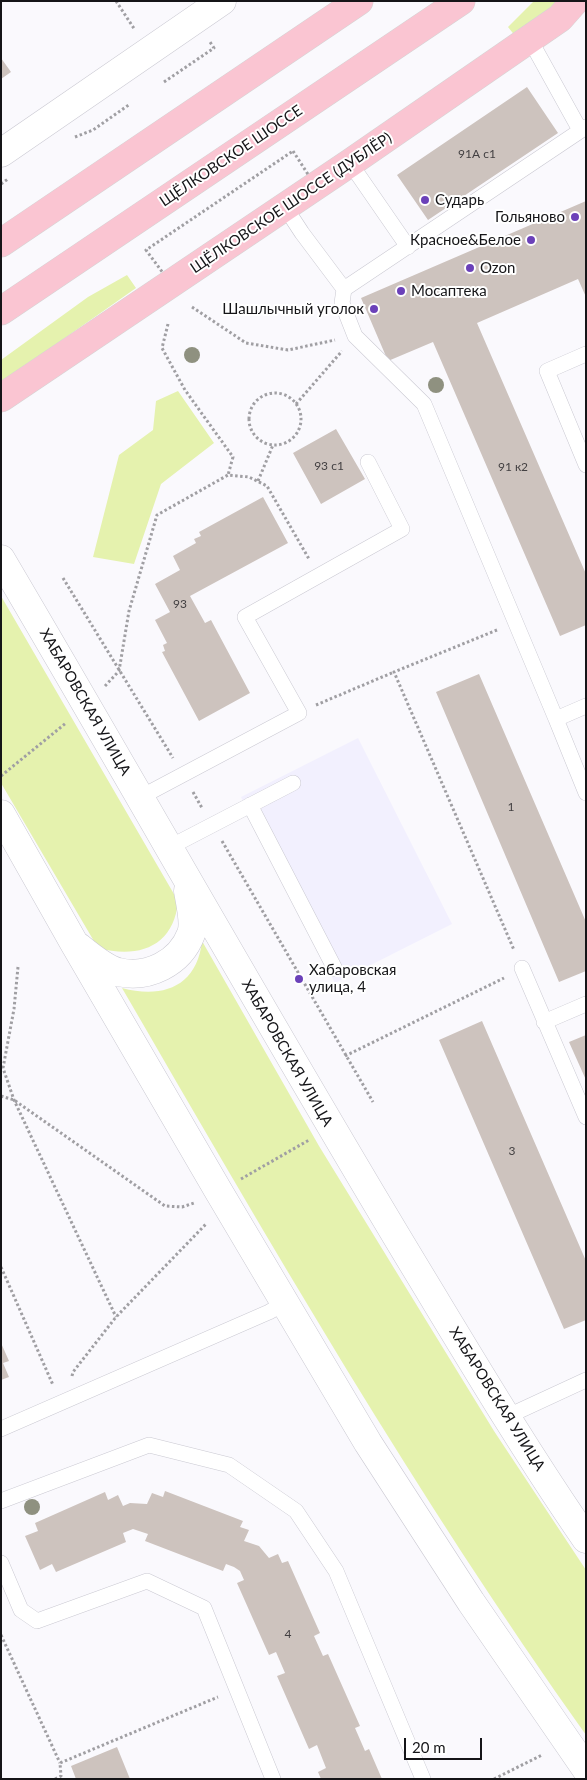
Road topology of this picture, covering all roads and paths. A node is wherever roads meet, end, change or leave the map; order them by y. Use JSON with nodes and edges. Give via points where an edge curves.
{"nodes":[{"id":1,"x":116,"y":1,"type":"edge"},
{"id":2,"x":222,"y":1,"type":"edge"},
{"id":3,"x":359,"y":1,"type":"edge"},
{"id":4,"x":461,"y":1,"type":"edge"},
{"id":5,"x":576,"y":1,"type":"edge"},
{"id":6,"x":137,"y":33,"type":"dead end"},
{"id":7,"x":530,"y":38,"type":"junction"},
{"id":8,"x":201,"y":56,"type":"dead end"},
{"id":9,"x":164,"y":82,"type":"dead end"},
{"id":10,"x":130,"y":104,"type":"dead end"},
{"id":11,"x":583,"y":129,"type":"edge"},
{"id":12,"x":93,"y":130,"type":"dead end"},
{"id":13,"x":1,"y":153,"type":"edge"},
{"id":14,"x":350,"y":163,"type":"junction"},
{"id":15,"x":302,"y":166,"type":"dead end"},
{"id":16,"x":286,"y":206,"type":"junction"},
{"id":17,"x":1,"y":243,"type":"edge"},
{"id":18,"x":408,"y":247,"type":"junction"},
{"id":19,"x":156,"y":264,"type":"dead end"},
{"id":20,"x":344,"y":289,"type":"junction"},
{"id":21,"x":192,"y":307,"type":"dead end"},
{"id":22,"x":1,"y":311,"type":"edge"},
{"id":23,"x":168,"y":324,"type":"dead end"},
{"id":24,"x":355,"y":336,"type":"junction"},
{"id":25,"x":586,"y":354,"type":"edge"},
{"id":26,"x":1,"y":398,"type":"edge"},
{"id":27,"x":296,"y":404,"type":"junction"},
{"id":28,"x":273,"y":445,"type":"junction"},
{"id":29,"x":368,"y":462,"type":"dead end"},
{"id":30,"x":586,"y":465,"type":"edge"},
{"id":31,"x":228,"y":475,"type":"junction"},
{"id":32,"x":258,"y":481,"type":"junction"},
{"id":33,"x":1,"y":559,"type":"edge"},
{"id":34,"x":318,"y":576,"type":"junction"},
{"id":35,"x":514,"y":622,"type":"junction"},
{"id":36,"x":119,"y":671,"type":"dead end"},
{"id":37,"x":394,"y":672,"type":"junction"},
{"id":38,"x":88,"y":705,"type":"junction"},
{"id":39,"x":586,"y":706,"type":"edge"},
{"id":40,"x":298,"y":713,"type":"junction"},
{"id":41,"x":556,"y":719,"type":"junction"},
{"id":42,"x":1,"y":776,"type":"edge"},
{"id":43,"x":293,"y":783,"type":"dead end"},
{"id":44,"x":586,"y":793,"type":"edge"},
{"id":45,"x":139,"y":798,"type":"junction"},
{"id":46,"x":250,"y":805,"type":"junction"},
{"id":47,"x":1,"y":814,"type":"edge"},
{"id":48,"x":168,"y":848,"type":"junction"},
{"id":49,"x":184,"y":876,"type":"junction"},
{"id":50,"x":74,"y":943,"type":"junction"},
{"id":51,"x":18,"y":967,"type":"dead end"},
{"id":52,"x":522,"y":968,"type":"junction"},
{"id":53,"x":335,"y":969,"type":"dead end"},
{"id":54,"x":586,"y":1004,"type":"edge"},
{"id":55,"x":544,"y":1022,"type":"junction"},
{"id":56,"x":345,"y":1056,"type":"dead end"},
{"id":57,"x":1,"y":1096,"type":"edge"},
{"id":58,"x":14,"y":1100,"type":"junction"},
{"id":59,"x":586,"y":1118,"type":"edge"},
{"id":60,"x":314,"y":1138,"type":"dead end"},
{"id":61,"x":235,"y":1183,"type":"dead end"},
{"id":62,"x":197,"y":1202,"type":"dead end"},
{"id":63,"x":208,"y":1222,"type":"dead end"},
{"id":64,"x":1,"y":1267,"type":"edge"},
{"id":65,"x":285,"y":1303,"type":"junction"},
{"id":66,"x":116,"y":1317,"type":"junction"},
{"id":67,"x":586,"y":1380,"type":"edge"},
{"id":68,"x":67,"y":1401,"type":"junction"},
{"id":69,"x":506,"y":1417,"type":"junction"},
{"id":70,"x":1,"y":1429,"type":"edge"},
{"id":71,"x":1,"y":1501,"type":"edge"},
{"id":72,"x":586,"y":1539,"type":"edge"},
{"id":73,"x":1,"y":1563,"type":"edge"},
{"id":74,"x":1,"y":1635,"type":"edge"},
{"id":75,"x":237,"y":1689,"type":"junction"},
{"id":76,"x":542,"y":1754,"type":"dead end"},
{"id":77,"x":60,"y":1763,"type":"junction"},
{"id":78,"x":586,"y":1769,"type":"edge"},
{"id":79,"x":55,"y":1779,"type":"edge"},
{"id":80,"x":273,"y":1779,"type":"edge"},
{"id":81,"x":423,"y":1779,"type":"edge"},
{"id":82,"x":494,"y":1779,"type":"edge"}],
"edges":[{"from":1,"to":6,"type":"path"},
{"from":2,"to":13,"type":"main road"},
{"from":3,"to":17,"type":"main road"},
{"from":4,"to":22,"type":"main road","name":"ЩЁЛКОВСКОЕ ШОССЕ"},
{"from":5,"to":7,"type":"main road","name":"ЩЁЛКОВСКОЕ ШОССЕ (ДУБЛЁР)","via":[[560,18]]},
{"from":7,"to":11,"type":"lane"},
{"from":7,"to":14,"type":"main road","name":"ЩЁЛКОВСКОЕ ШОССЕ (ДУБЛЁР)"},
{"from":8,"to":9,"type":"path"},
{"from":10,"to":12,"type":"path"},
{"from":11,"to":18,"type":"lane"},
{"from":14,"to":16,"type":"main road","name":"ЩЁЛКОВСКОЕ ШОССЕ (ДУБЛЁР)"},
{"from":14,"to":18,"type":"lane"},
{"from":15,"to":19,"type":"path","via":[[293,152],[154,244],[146,250]]},
{"from":16,"to":20,"type":"lane"},
{"from":16,"to":26,"type":"main road","name":"ЩЁЛКОВСКОЕ ШОССЕ (ДУБЛЁР)"},
{"from":18,"to":20,"type":"lane"},
{"from":20,"to":24,"type":"lane","via":[[342,303]]},
{"from":21,"to":24,"type":"path","via":[[246,343],[288,350]]},
{"from":23,"to":31,"type":"path","via":[[162,348],[185,390],[233,457]]},
{"from":24,"to":27,"type":"path"},
{"from":24,"to":35,"type":"lane","via":[[424,404]]},
{"from":25,"to":30,"type":"lane","via":[[547,371]]},
{"from":27,"to":28,"type":"path","via":[[300,426],[285,443]]},
{"from":27,"to":28,"type":"path","via":[[284,394],[270,393],[256,400],[249,413],[250,428],[259,440]]},
{"from":28,"to":32,"type":"path"},
{"from":29,"to":34,"type":"lane","via":[[402,529]]},
{"from":31,"to":32,"type":"path"},
{"from":31,"to":36,"type":"path","via":[[157,515],[129,611]]},
{"from":32,"to":34,"type":"path","via":[[266,486]]},
{"from":33,"to":38,"type":"main road","name":"ХАБАРОВСКАЯ УЛИЦА"},
{"from":34,"to":40,"type":"lane","via":[[246,617]]},
{"from":35,"to":37,"type":"path"},
{"from":35,"to":41,"type":"lane"},
{"from":37,"to":40,"type":"path"},
{"from":37,"to":52,"type":"path"},
{"from":38,"to":42,"type":"path"},
{"from":38,"to":45,"type":"main road","name":"ХАБАРОВСКАЯ УЛИЦА"},
{"from":39,"to":41,"type":"lane"},
{"from":40,"to":45,"type":"lane"},
{"from":41,"to":44,"type":"lane"},
{"from":43,"to":46,"type":"lane"},
{"from":45,"to":48,"type":"main road","name":"ХАБАРОВСКАЯ УЛИЦА"},
{"from":46,"to":48,"type":"lane"},
{"from":46,"to":53,"type":"lane"},
{"from":47,"to":50,"type":"main road"},
{"from":48,"to":49,"type":"main road","name":"ХАБАРОВСКАЯ УЛИЦА"},
{"from":49,"to":50,"type":"main road","via":[[192,907],[192,933],[178,954],[162,967],[140,973],[117,972]]},
{"from":49,"to":69,"type":"main road","name":"ХАБАРОВСКАЯ УЛИЦА","via":[[330,1128]]},
{"from":50,"to":65,"type":"main road"},
{"from":51,"to":58,"type":"path","via":[[3,1068]]},
{"from":52,"to":55,"type":"lane"},
{"from":52,"to":56,"type":"path"},
{"from":54,"to":55,"type":"lane"},
{"from":55,"to":59,"type":"lane"},
{"from":57,"to":58,"type":"path"},
{"from":58,"to":62,"type":"path","via":[[165,1206],[182,1207]]},
{"from":58,"to":66,"type":"path"},
{"from":60,"to":61,"type":"path"},
{"from":63,"to":66,"type":"path"},
{"from":64,"to":68,"type":"path"},
{"from":65,"to":68,"type":"lane"},
{"from":65,"to":78,"type":"main road","via":[[368,1443],[471,1602]]},
{"from":66,"to":68,"type":"path","via":[[72,1372]]},
{"from":67,"to":69,"type":"lane"},
{"from":68,"to":70,"type":"lane"},
{"from":69,"to":72,"type":"main road","name":"ХАБАРОВСКАЯ УЛИЦА"},
{"from":71,"to":81,"type":"lane","via":[[149,1445],[229,1465],[296,1511],[336,1572]]},
{"from":73,"to":75,"type":"lane","via":[[21,1610],[37,1621],[147,1581],[204,1608]]},
{"from":74,"to":77,"type":"path"},
{"from":75,"to":77,"type":"path"},
{"from":75,"to":80,"type":"lane"},
{"from":76,"to":82,"type":"path"},
{"from":77,"to":79,"type":"path","via":[[61,1776]]}]}
